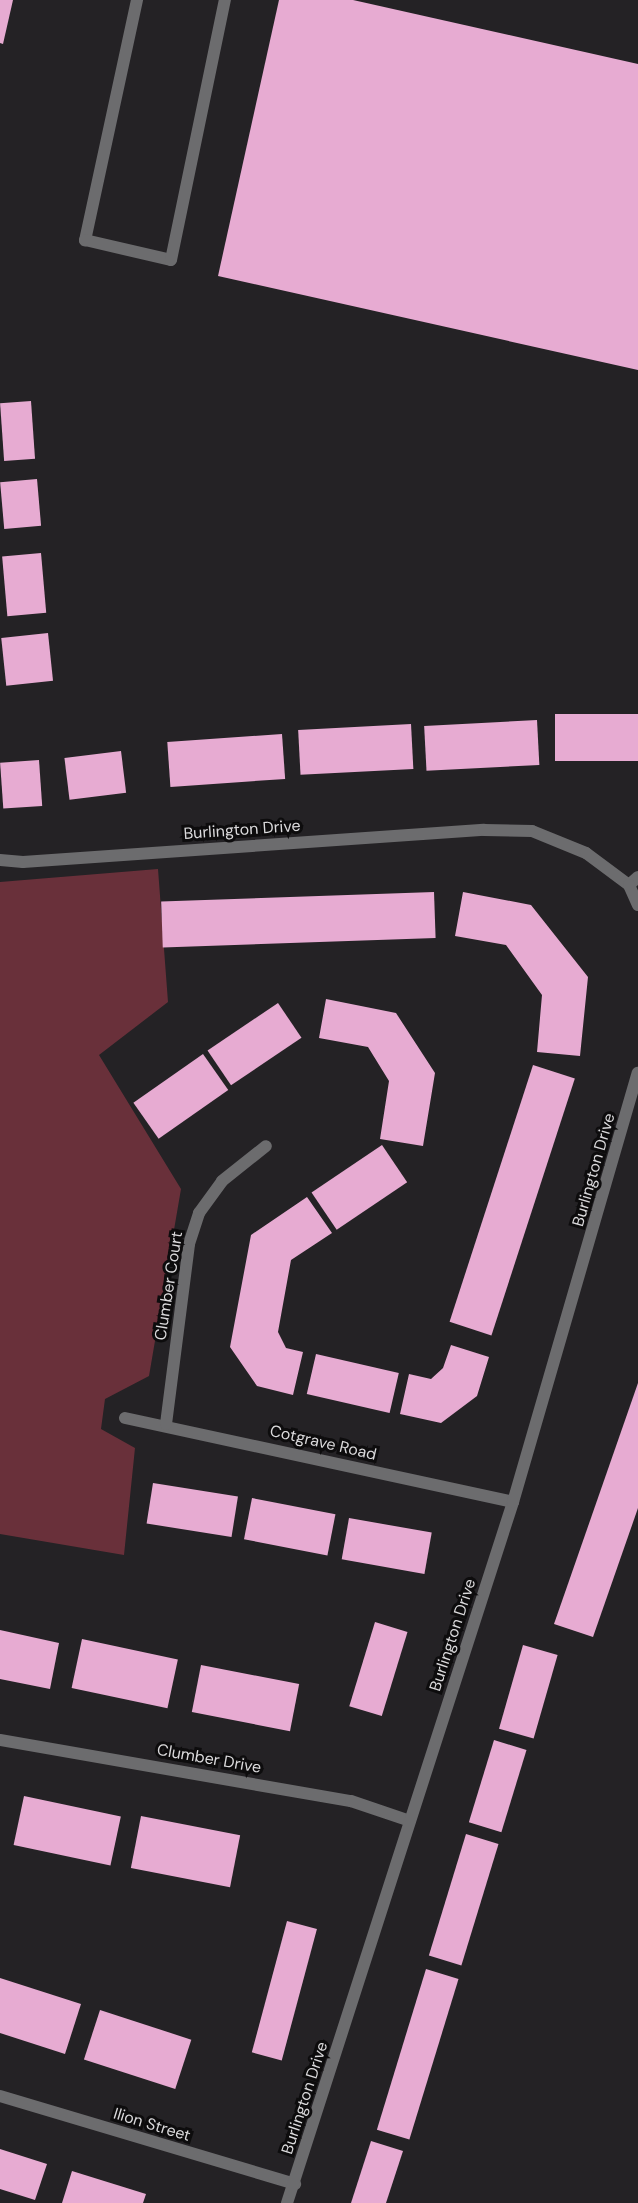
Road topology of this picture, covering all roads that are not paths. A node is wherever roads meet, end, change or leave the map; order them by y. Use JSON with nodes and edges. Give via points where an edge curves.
{"nodes":[{"id":1,"x":137,"y":0,"type":"edge"},
{"id":2,"x":225,"y":0,"type":"edge"},
{"id":3,"x":0,"y":860,"type":"edge"},
{"id":4,"x":633,"y":881,"type":"edge"},
{"id":5,"x":638,"y":905,"type":"edge"},
{"id":6,"x":638,"y":1073,"type":"edge"},
{"id":7,"x":266,"y":1146,"type":"dead end"},
{"id":8,"x":125,"y":1418,"type":"dead end"},
{"id":9,"x":166,"y":1424,"type":"junction"},
{"id":10,"x":513,"y":1502,"type":"junction"},
{"id":11,"x":0,"y":1740,"type":"edge"},
{"id":12,"x":410,"y":1821,"type":"junction"},
{"id":13,"x":0,"y":2096,"type":"edge"},
{"id":14,"x":295,"y":2184,"type":"junction"},
{"id":15,"x":287,"y":2203,"type":"edge"}],
"edges":[{"from":1,"to":2,"type":"street","via":[[85,240],[171,260]]},
{"from":3,"to":4,"type":"street","name":"Burlington Drive","via":[[23,862],[484,830],[532,831],[586,853]]},
{"from":4,"to":5,"type":"street","name":"Burlington Drive"},
{"from":6,"to":10,"type":"street","name":"Burlington Drive"},
{"from":7,"to":9,"type":"street","name":"Clumber Court","via":[[222,1181],[199,1214],[189,1244]]},
{"from":8,"to":9,"type":"street","name":"Cotgrave Road"},
{"from":9,"to":10,"type":"street","name":"Cotgrave Road"},
{"from":10,"to":12,"type":"street","name":"Burlington Drive"},
{"from":11,"to":12,"type":"street","name":"Clumber Drive","via":[[351,1801]]},
{"from":12,"to":14,"type":"street","name":"Burlington Drive"},
{"from":13,"to":14,"type":"street","name":"Ilion Street"},
{"from":14,"to":15,"type":"street","name":"Burlington Drive"}]}
